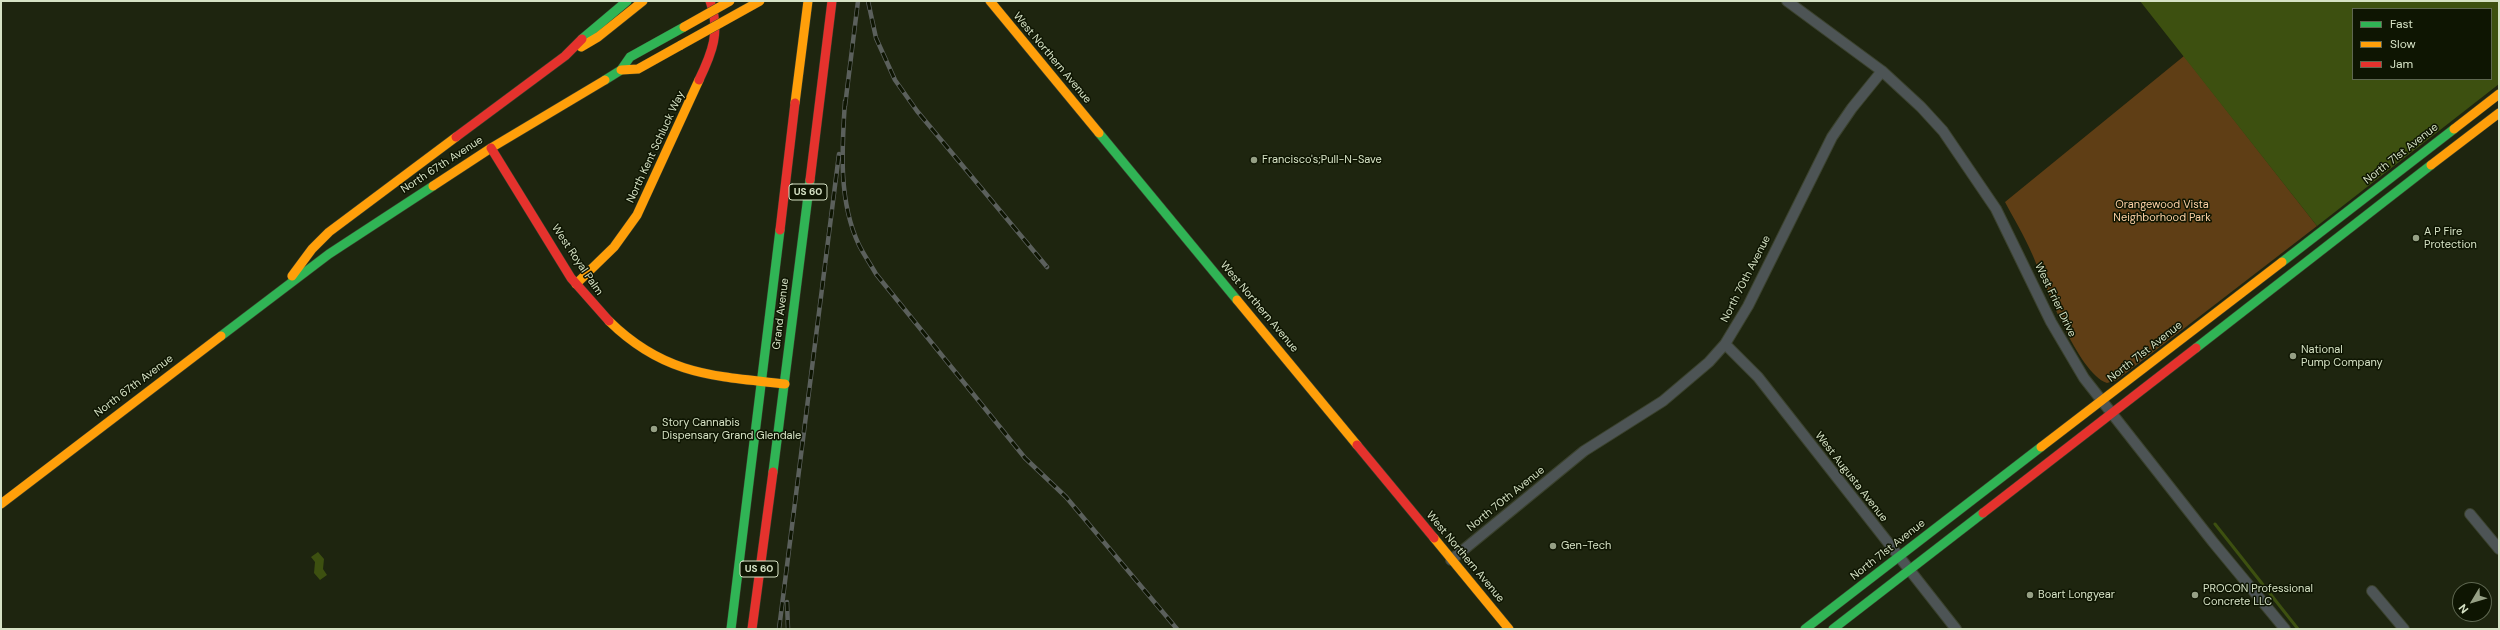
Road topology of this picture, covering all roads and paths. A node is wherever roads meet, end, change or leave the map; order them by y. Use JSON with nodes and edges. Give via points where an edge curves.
{"nodes":[{"id":1,"x":627,"y":1,"type":"edge"},
{"id":2,"x":643,"y":1,"type":"edge"},
{"id":3,"x":710,"y":1,"type":"edge"},
{"id":4,"x":730,"y":1,"type":"edge"},
{"id":5,"x":760,"y":1,"type":"edge"},
{"id":6,"x":808,"y":1,"type":"edge"},
{"id":7,"x":832,"y":1,"type":"edge"},
{"id":8,"x":990,"y":1,"type":"edge"},
{"id":9,"x":1787,"y":1,"type":"edge"},
{"id":10,"x":565,"y":56,"type":"junction"},
{"id":11,"x":621,"y":70,"type":"junction"},
{"id":12,"x":1882,"y":71,"type":"junction"},
{"id":13,"x":2499,"y":94,"type":"edge"},
{"id":14,"x":2499,"y":113,"type":"edge"},
{"id":15,"x":491,"y":148,"type":"junction"},
{"id":16,"x":576,"y":284,"type":"junction"},
{"id":17,"x":282,"y":288,"type":"junction"},
{"id":18,"x":2209,"y":318,"type":"junction"},
{"id":19,"x":2219,"y":331,"type":"junction"},
{"id":20,"x":1725,"y":344,"type":"junction"},
{"id":21,"x":763,"y":381,"type":"junction"},
{"id":22,"x":785,"y":384,"type":"junction"},
{"id":23,"x":2100,"y":401,"type":"junction"},
{"id":24,"x":2111,"y":414,"type":"junction"},
{"id":25,"x":2019,"y":464,"type":"junction"},
{"id":26,"x":2030,"y":477,"type":"junction"},
{"id":27,"x":1,"y":504,"type":"edge"},
{"id":28,"x":2470,"y":514,"type":"dead end"},
{"id":29,"x":2499,"y":548,"type":"edge"},
{"id":30,"x":1898,"y":557,"type":"junction"},
{"id":31,"x":1451,"y":560,"type":"junction"},
{"id":32,"x":1908,"y":571,"type":"junction"},
{"id":33,"x":2372,"y":591,"type":"dead end"},
{"id":34,"x":731,"y":629,"type":"edge"},
{"id":35,"x":752,"y":629,"type":"edge"},
{"id":36,"x":1508,"y":629,"type":"edge"},
{"id":37,"x":1805,"y":629,"type":"edge"},
{"id":38,"x":1833,"y":629,"type":"edge"},
{"id":39,"x":1956,"y":629,"type":"edge"},
{"id":40,"x":2285,"y":629,"type":"edge"},
{"id":41,"x":2404,"y":629,"type":"edge"}],
"edges":[{"from":1,"to":10,"type":"main road","name":"North 67th Avenue","via":[[592,29]]},
{"from":2,"to":10,"type":"main road","name":"North 67th Avenue","via":[[598,37]]},
{"from":3,"to":16,"type":"main road","name":"North Kent Schluck Way","via":[[717,35],[713,50],[644,202],[618,244]]},
{"from":4,"to":11,"type":"main road","name":"North 67th Avenue","bridge":true,"via":[[630,57]]},
{"from":5,"to":11,"type":"main road","name":"North 67th Avenue","bridge":true,"via":[[638,69]]},
{"from":6,"to":21,"type":"main road","name":"Grand Avenue","number":"US 60"},
{"from":7,"to":22,"type":"main road","name":"Grand Avenue","number":"US 60"},
{"from":8,"to":31,"type":"main road","name":"West Northern Avenue"},
{"from":9,"to":12,"type":"street","name":"West Frier Drive"},
{"from":10,"to":17,"type":"main road","name":"North 67th Avenue","via":[[329,232],[312,249]]},
{"from":11,"to":15,"type":"main road","name":"North 67th Avenue"},
{"from":12,"to":20,"type":"street","name":"North 70th Avenue","via":[[1832,137],[1748,306]]},
{"from":12,"to":23,"type":"street","name":"West Frier Drive","via":[[1938,126],[1980,183],[2008,229],[2060,340]]},
{"from":13,"to":18,"type":"main road","name":"North 71st Avenue"},
{"from":14,"to":19,"type":"main road"},
{"from":15,"to":16,"type":"main road","name":"West Royal Palm"},
{"from":15,"to":17,"type":"main road","name":"North 67th Avenue","via":[[332,252]]},
{"from":16,"to":21,"type":"main road","name":"West Royal Palm","via":[[616,330],[661,361],[703,374]]},
{"from":17,"to":27,"type":"main road","name":"North 67th Avenue"},
{"from":18,"to":19,"type":"main road"},
{"from":18,"to":23,"type":"main road","name":"North 71st Avenue"},
{"from":19,"to":24,"type":"main road"},
{"from":20,"to":30,"type":"street","name":"West Augusta Avenue","via":[[1760,378]]},
{"from":20,"to":31,"type":"street","name":"North 70th Avenue","via":[[1686,384],[1584,451]]},
{"from":21,"to":22,"type":"main road","name":"West Royal Palm"},
{"from":21,"to":34,"type":"main road","name":"Grand Avenue","number":"US 60"},
{"from":22,"to":35,"type":"main road","name":"Grand Avenue","number":"US 60"},
{"from":23,"to":24,"type":"street","name":"West Frier Drive"},
{"from":23,"to":25,"type":"main road","name":"North 71st Avenue"},
{"from":24,"to":26,"type":"main road"},
{"from":24,"to":40,"type":"street","name":"West Frier Drive"},
{"from":25,"to":26,"type":"main road"},
{"from":25,"to":30,"type":"main road","name":"North 71st Avenue"},
{"from":26,"to":32,"type":"main road"},
{"from":28,"to":29,"type":"street"},
{"from":30,"to":32,"type":"street","name":"West Augusta Avenue"},
{"from":30,"to":37,"type":"main road","name":"North 71st Avenue"},
{"from":31,"to":36,"type":"main road","name":"West Northern Avenue"},
{"from":32,"to":38,"type":"main road"},
{"from":32,"to":39,"type":"street","name":"West Augusta Avenue"},
{"from":33,"to":41,"type":"street"}]}
